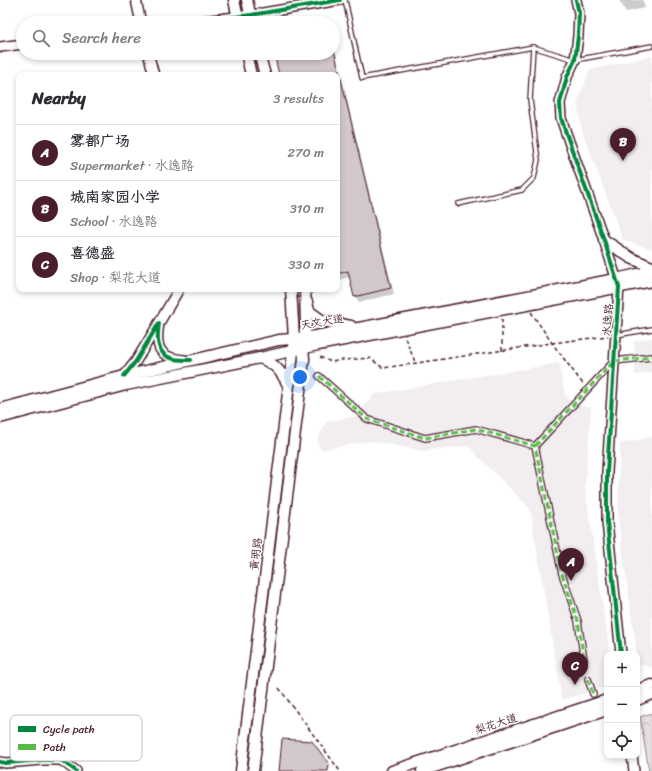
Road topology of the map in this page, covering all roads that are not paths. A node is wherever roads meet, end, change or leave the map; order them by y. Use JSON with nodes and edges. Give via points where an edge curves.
{"nodes":[{"id":1,"x":136,"y":0,"type":"edge"},
{"id":2,"x":234,"y":0,"type":"edge"},
{"id":3,"x":247,"y":0,"type":"edge"},
{"id":4,"x":340,"y":0,"type":"edge"},
{"id":5,"x":345,"y":0,"type":"edge"},
{"id":6,"x":576,"y":0,"type":"edge"},
{"id":7,"x":139,"y":16,"type":"edge"},
{"id":8,"x":238,"y":16,"type":"edge"},
{"id":9,"x":251,"y":16,"type":"edge"},
{"id":10,"x":266,"y":16,"type":"edge"},
{"id":11,"x":16,"y":45,"type":"edge"},
{"id":12,"x":652,"y":46,"type":"edge"},
{"id":13,"x":0,"y":47,"type":"edge"},
{"id":14,"x":533,"y":47,"type":"junction"},
{"id":15,"x":150,"y":60,"type":"edge"},
{"id":16,"x":248,"y":60,"type":"edge"},
{"id":17,"x":261,"y":60,"type":"edge"},
{"id":18,"x":575,"y":60,"type":"junction"},
{"id":19,"x":153,"y":72,"type":"edge"},
{"id":20,"x":250,"y":72,"type":"edge"},
{"id":21,"x":264,"y":72,"type":"edge"},
{"id":22,"x":458,"y":204,"type":"dead end"},
{"id":23,"x":604,"y":240,"type":"junction"},
{"id":24,"x":652,"y":267,"type":"edge"},
{"id":25,"x":652,"y":271,"type":"edge"},
{"id":26,"x":652,"y":281,"type":"edge"},
{"id":27,"x":617,"y":283,"type":"junction"},
{"id":28,"x":177,"y":292,"type":"edge"},
{"id":29,"x":291,"y":292,"type":"edge"},
{"id":30,"x":305,"y":292,"type":"edge"},
{"id":31,"x":159,"y":323,"type":"junction"},
{"id":32,"x":357,"y":328,"type":"junction"},
{"id":33,"x":652,"y":329,"type":"edge"},
{"id":34,"x":616,"y":335,"type":"junction"},
{"id":35,"x":294,"y":339,"type":"junction"},
{"id":36,"x":304,"y":343,"type":"junction"},
{"id":37,"x":292,"y":350,"type":"junction"},
{"id":38,"x":652,"y":357,"type":"edge"},
{"id":39,"x":260,"y":358,"type":"junction"},
{"id":40,"x":190,"y":360,"type":"junction"},
{"id":41,"x":614,"y":361,"type":"junction"},
{"id":42,"x":124,"y":376,"type":"junction"},
{"id":43,"x":320,"y":376,"type":"dead end"},
{"id":44,"x":288,"y":385,"type":"junction"},
{"id":45,"x":0,"y":409,"type":"edge"},
{"id":46,"x":0,"y":418,"type":"edge"},
{"id":47,"x":535,"y":446,"type":"junction"},
{"id":48,"x":621,"y":651,"type":"edge"},
{"id":49,"x":584,"y":660,"type":"dead end"},
{"id":50,"x":588,"y":679,"type":"dead end"},
{"id":51,"x":652,"y":684,"type":"edge"},
{"id":52,"x":640,"y":689,"type":"edge"},
{"id":53,"x":594,"y":694,"type":"dead end"},
{"id":54,"x":652,"y":694,"type":"edge"},
{"id":55,"x":640,"y":699,"type":"edge"},
{"id":56,"x":604,"y":701,"type":"edge"},
{"id":57,"x":604,"y":711,"type":"edge"},
{"id":58,"x":632,"y":759,"type":"edge"},
{"id":59,"x":30,"y":761,"type":"edge"},
{"id":60,"x":62,"y":761,"type":"edge"},
{"id":61,"x":0,"y":762,"type":"edge"},
{"id":62,"x":254,"y":770,"type":"edge"},
{"id":63,"x":76,"y":771,"type":"edge"},
{"id":64,"x":241,"y":771,"type":"edge"},
{"id":65,"x":392,"y":771,"type":"edge"},
{"id":66,"x":422,"y":771,"type":"edge"},
{"id":67,"x":634,"y":771,"type":"edge"}],
"edges":[{"from":1,"to":7,"type":"street"},
{"from":2,"to":8,"type":"main road"},
{"from":3,"to":9,"type":"main road"},
{"from":4,"to":10,"type":"street"},
{"from":5,"to":14,"type":"lane","via":[[362,78]]},
{"from":6,"to":18,"type":"street","name":"水逸路","via":[[579,13]]},
{"from":11,"to":13,"type":"street"},
{"from":12,"to":18,"type":"lane"},
{"from":14,"to":18,"type":"lane"},
{"from":14,"to":22,"type":"lane","via":[[530,100],[538,160],[534,178],[522,190]]},
{"from":15,"to":19,"type":"street"},
{"from":16,"to":20,"type":"main road"},
{"from":17,"to":21,"type":"main road"},
{"from":18,"to":23,"type":"street","name":"水逸路","via":[[560,103],[561,118]]},
{"from":23,"to":24,"type":"main road","via":[[631,258]]},
{"from":23,"to":27,"type":"street","name":"水逸路"},
{"from":25,"to":27,"type":"main road","name":"天文大道"},
{"from":26,"to":27,"type":"main road","name":"天文大道"},
{"from":27,"to":32,"type":"main road","name":"天文大道"},
{"from":27,"to":34,"type":"street","name":"水逸路"},
{"from":27,"to":36,"type":"main road","name":"天文大道"},
{"from":28,"to":31,"type":"street"},
{"from":29,"to":35,"type":"main road","name":"黄明路"},
{"from":30,"to":32,"type":"main road","via":[[309,310],[317,317],[323,321]]},
{"from":30,"to":36,"type":"main road"},
{"from":31,"to":40,"type":"street","via":[[157,337],[161,350],[173,359]]},
{"from":31,"to":42,"type":"street"},
{"from":32,"to":36,"type":"main road","name":"天文大道"},
{"from":33,"to":34,"type":"lane"},
{"from":34,"to":41,"type":"street","name":"水逸路"},
{"from":35,"to":36,"type":"main road","name":"天文大道"},
{"from":35,"to":37,"type":"main road","name":"黄明路"},
{"from":35,"to":40,"type":"main road","name":"天文大道"},
{"from":36,"to":37,"type":"main road","name":"天文大道"},
{"from":36,"to":62,"type":"main road"},
{"from":37,"to":39,"type":"main road","name":"天文大道"},
{"from":37,"to":44,"type":"main road","name":"黄明路"},
{"from":38,"to":41,"type":"street"},
{"from":39,"to":44,"type":"main road","via":[[277,367]]},
{"from":39,"to":46,"type":"main road","name":"天文大道","via":[[126,385]]},
{"from":40,"to":42,"type":"main road","name":"天文大道"},
{"from":41,"to":47,"type":"street"},
{"from":41,"to":48,"type":"street","name":"水逸路","via":[[607,472],[607,522]]},
{"from":42,"to":45,"type":"main road","name":"天文大道"},
{"from":43,"to":47,"type":"street","via":[[367,419],[425,438],[476,429]]},
{"from":44,"to":64,"type":"main road","name":"黄明路"},
{"from":47,"to":49,"type":"street","via":[[562,574],[578,621]]},
{"from":50,"to":53,"type":"street"},
{"from":51,"to":52,"type":"main road"},
{"from":54,"to":55,"type":"main road"},
{"from":56,"to":65,"type":"main road","name":"梨花大道"},
{"from":57,"to":66,"type":"main road","name":"梨花大道"},
{"from":58,"to":67,"type":"street"},
{"from":59,"to":61,"type":"street"},
{"from":60,"to":63,"type":"street"}]}
